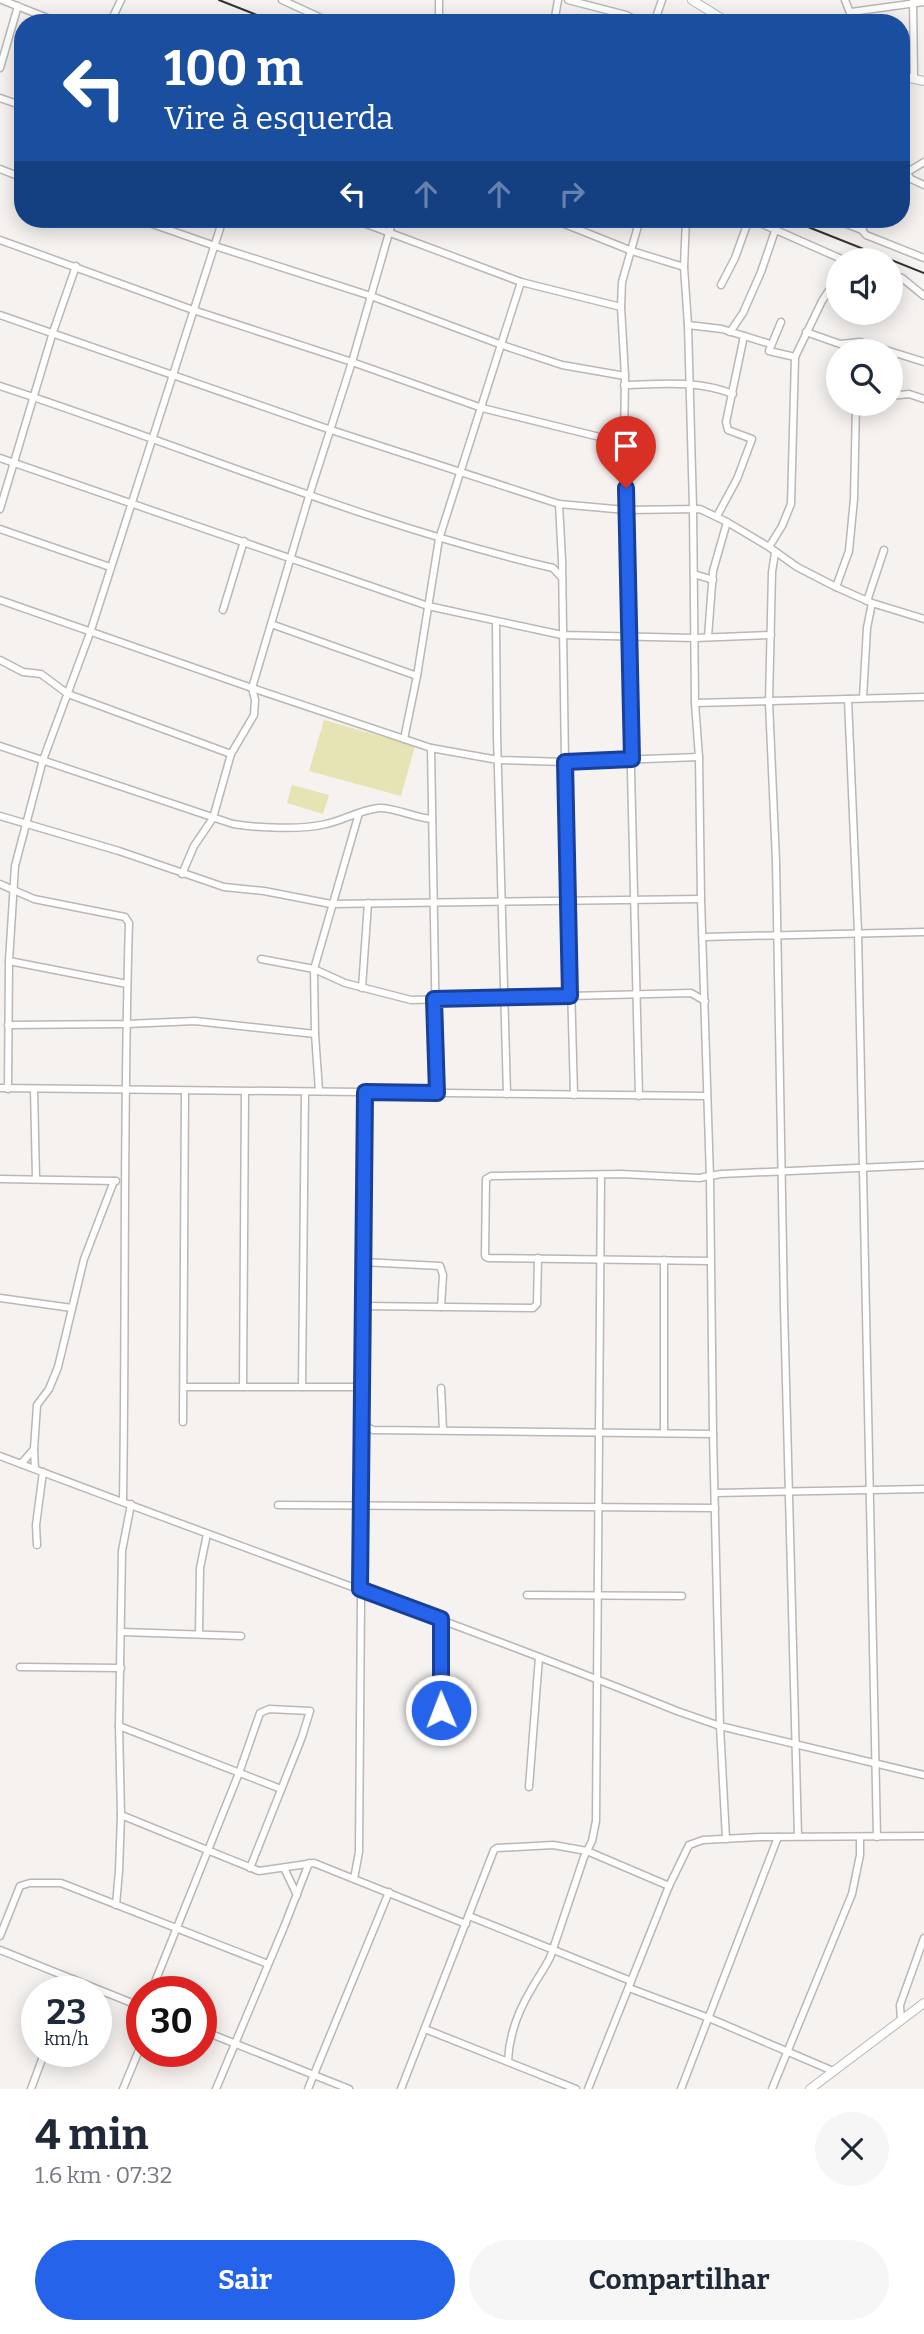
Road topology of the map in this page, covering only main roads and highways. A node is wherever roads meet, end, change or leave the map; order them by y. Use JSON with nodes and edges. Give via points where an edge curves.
{"nodes":[{"id":1,"x":692,"y":0,"type":"edge"},
{"id":2,"x":715,"y":14,"type":"edge"},
{"id":3,"x":924,"y":2003,"type":"edge"},
{"id":4,"x":810,"y":2089,"type":"edge"}],
"edges":[{"from":1,"to":2,"type":"main road"},
{"from":3,"to":4,"type":"main road"}]}
